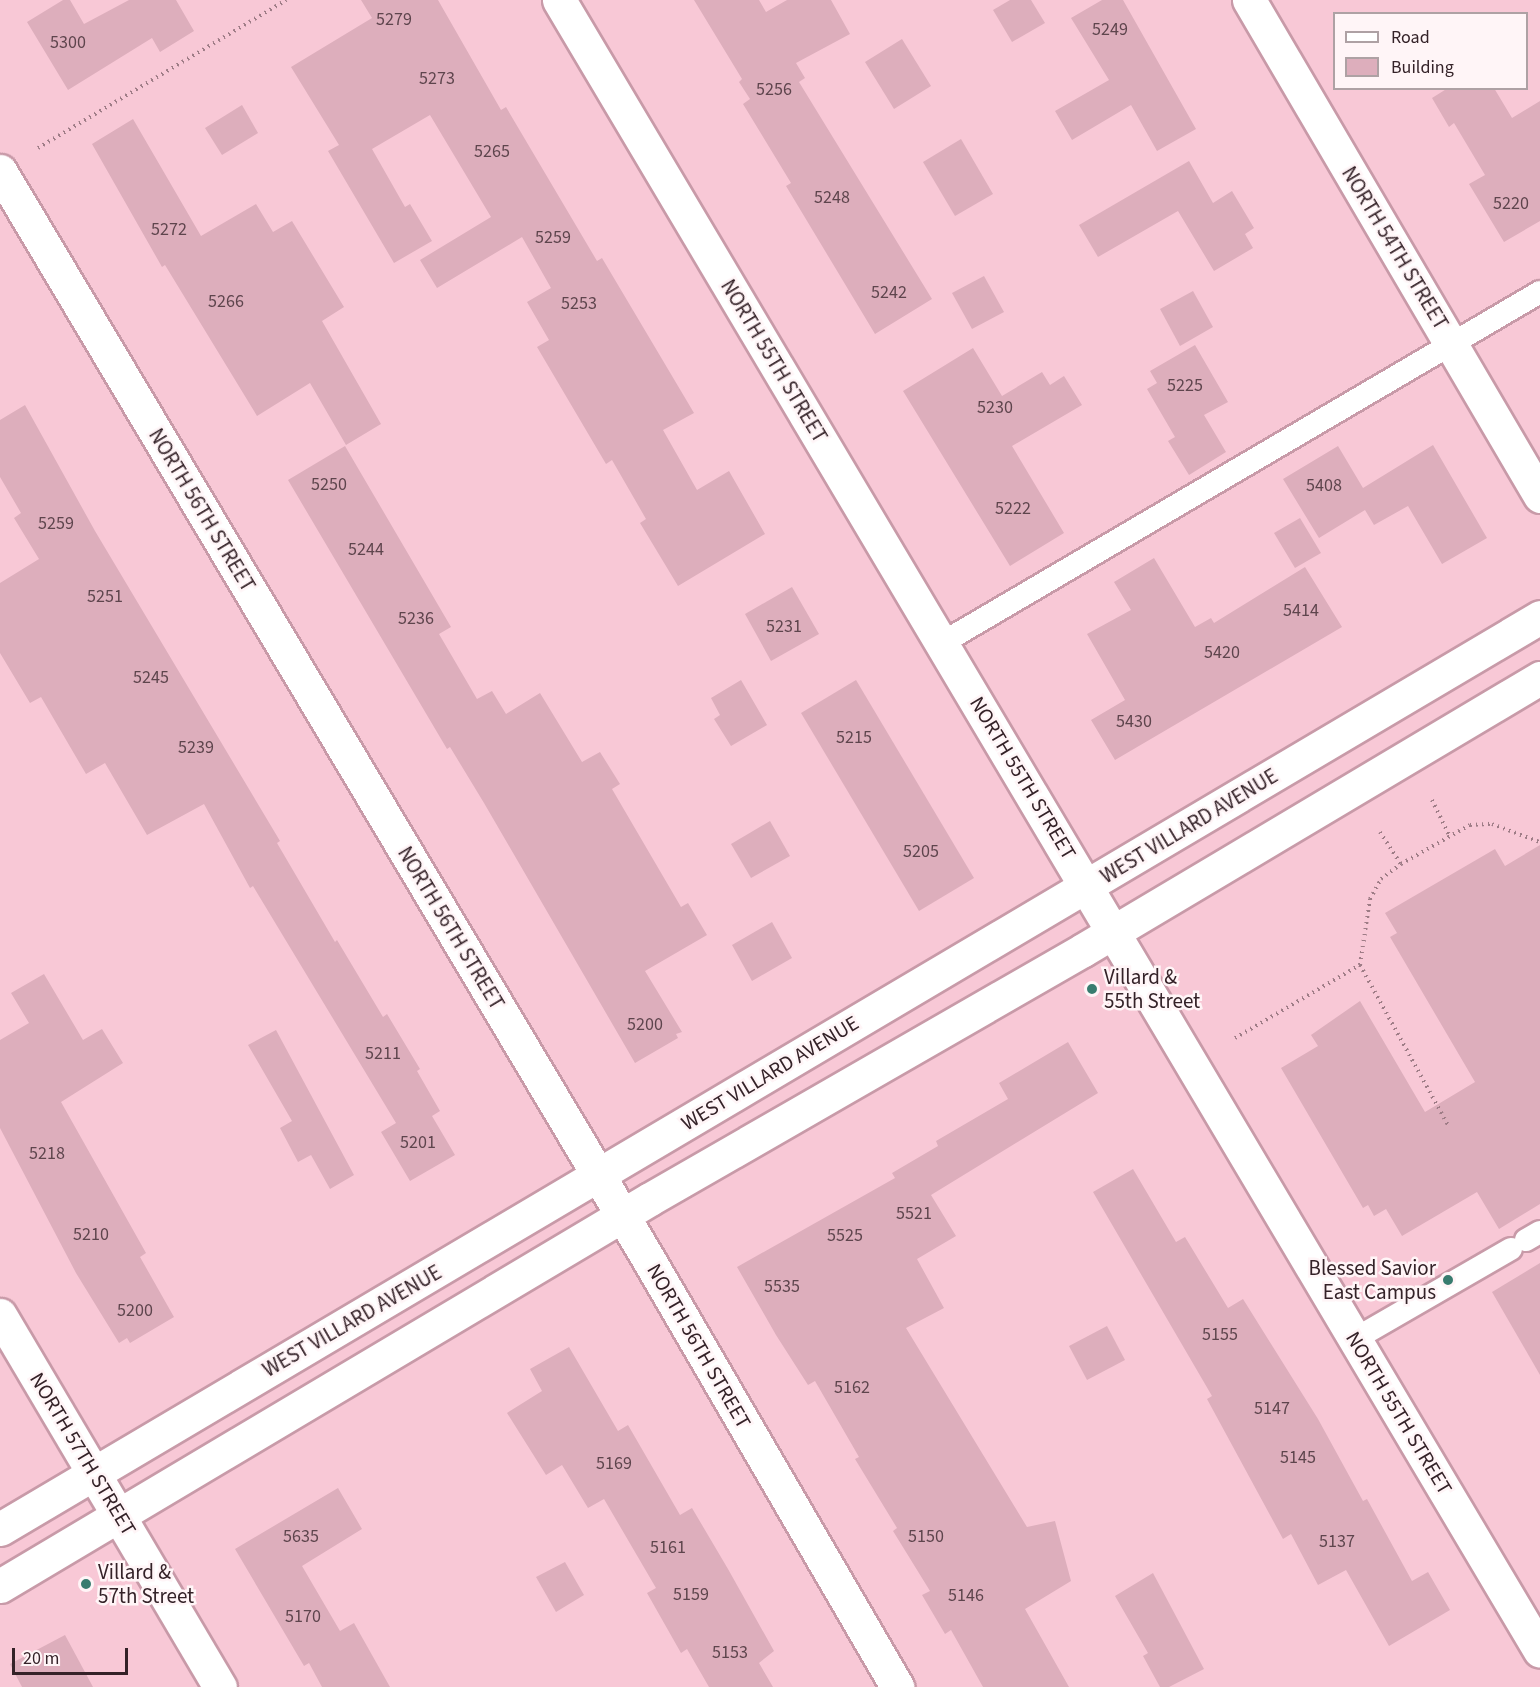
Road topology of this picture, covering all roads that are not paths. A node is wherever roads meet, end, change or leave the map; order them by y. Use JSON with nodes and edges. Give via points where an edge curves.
{"nodes":[{"id":1,"x":559,"y":0,"type":"edge"},
{"id":2,"x":1249,"y":0,"type":"edge"},
{"id":3,"x":0,"y":171,"type":"edge"},
{"id":4,"x":1540,"y":292,"type":"edge"},
{"id":5,"x":1452,"y":344,"type":"junction"},
{"id":6,"x":1540,"y":496,"type":"edge"},
{"id":7,"x":1540,"y":617,"type":"edge"},
{"id":8,"x":942,"y":643,"type":"junction"},
{"id":9,"x":1540,"y":678,"type":"edge"},
{"id":10,"x":1087,"y":886,"type":"junction"},
{"id":11,"x":1112,"y":931,"type":"junction"},
{"id":12,"x":598,"y":1174,"type":"junction"},
{"id":13,"x":622,"y":1216,"type":"junction"},
{"id":14,"x":1526,"y":1240,"type":"edge"},
{"id":15,"x":0,"y":1316,"type":"edge"},
{"id":16,"x":1355,"y":1339,"type":"junction"},
{"id":17,"x":94,"y":1474,"type":"junction"},
{"id":18,"x":119,"y":1515,"type":"junction"},
{"id":19,"x":0,"y":1529,"type":"edge"},
{"id":20,"x":0,"y":1586,"type":"edge"},
{"id":21,"x":1540,"y":1651,"type":"edge"},
{"id":22,"x":220,"y":1687,"type":"edge"},
{"id":23,"x":897,"y":1687,"type":"edge"}],
"edges":[{"from":1,"to":8,"type":"street","name":"NORTH 55TH STREET"},
{"from":2,"to":5,"type":"street","name":"NORTH 54TH STREET"},
{"from":3,"to":12,"type":"street","name":"NORTH 56TH STREET"},
{"from":4,"to":5,"type":"lane"},
{"from":5,"to":6,"type":"street","name":"NORTH 54TH STREET"},
{"from":5,"to":8,"type":"lane"},
{"from":7,"to":10,"type":"street","name":"WEST VILLARD AVENUE"},
{"from":8,"to":10,"type":"street","name":"NORTH 55TH STREET"},
{"from":9,"to":11,"type":"street"},
{"from":10,"to":11,"type":"street","name":"NORTH 55TH STREET"},
{"from":10,"to":12,"type":"street","name":"WEST VILLARD AVENUE"},
{"from":11,"to":13,"type":"street"},
{"from":11,"to":16,"type":"street","name":"NORTH 55TH STREET"},
{"from":12,"to":13,"type":"street","name":"NORTH 56TH STREET"},
{"from":12,"to":17,"type":"street","name":"WEST VILLARD AVENUE"},
{"from":13,"to":18,"type":"street"},
{"from":13,"to":23,"type":"street","name":"NORTH 56TH STREET"},
{"from":14,"to":16,"type":"lane"},
{"from":15,"to":17,"type":"street","name":"NORTH 57TH STREET"},
{"from":16,"to":21,"type":"street","name":"NORTH 55TH STREET"},
{"from":17,"to":18,"type":"street","name":"NORTH 57TH STREET"},
{"from":17,"to":19,"type":"street","name":"WEST VILLARD AVENUE"},
{"from":18,"to":20,"type":"street"},
{"from":18,"to":22,"type":"street","name":"NORTH 57TH STREET"}]}
